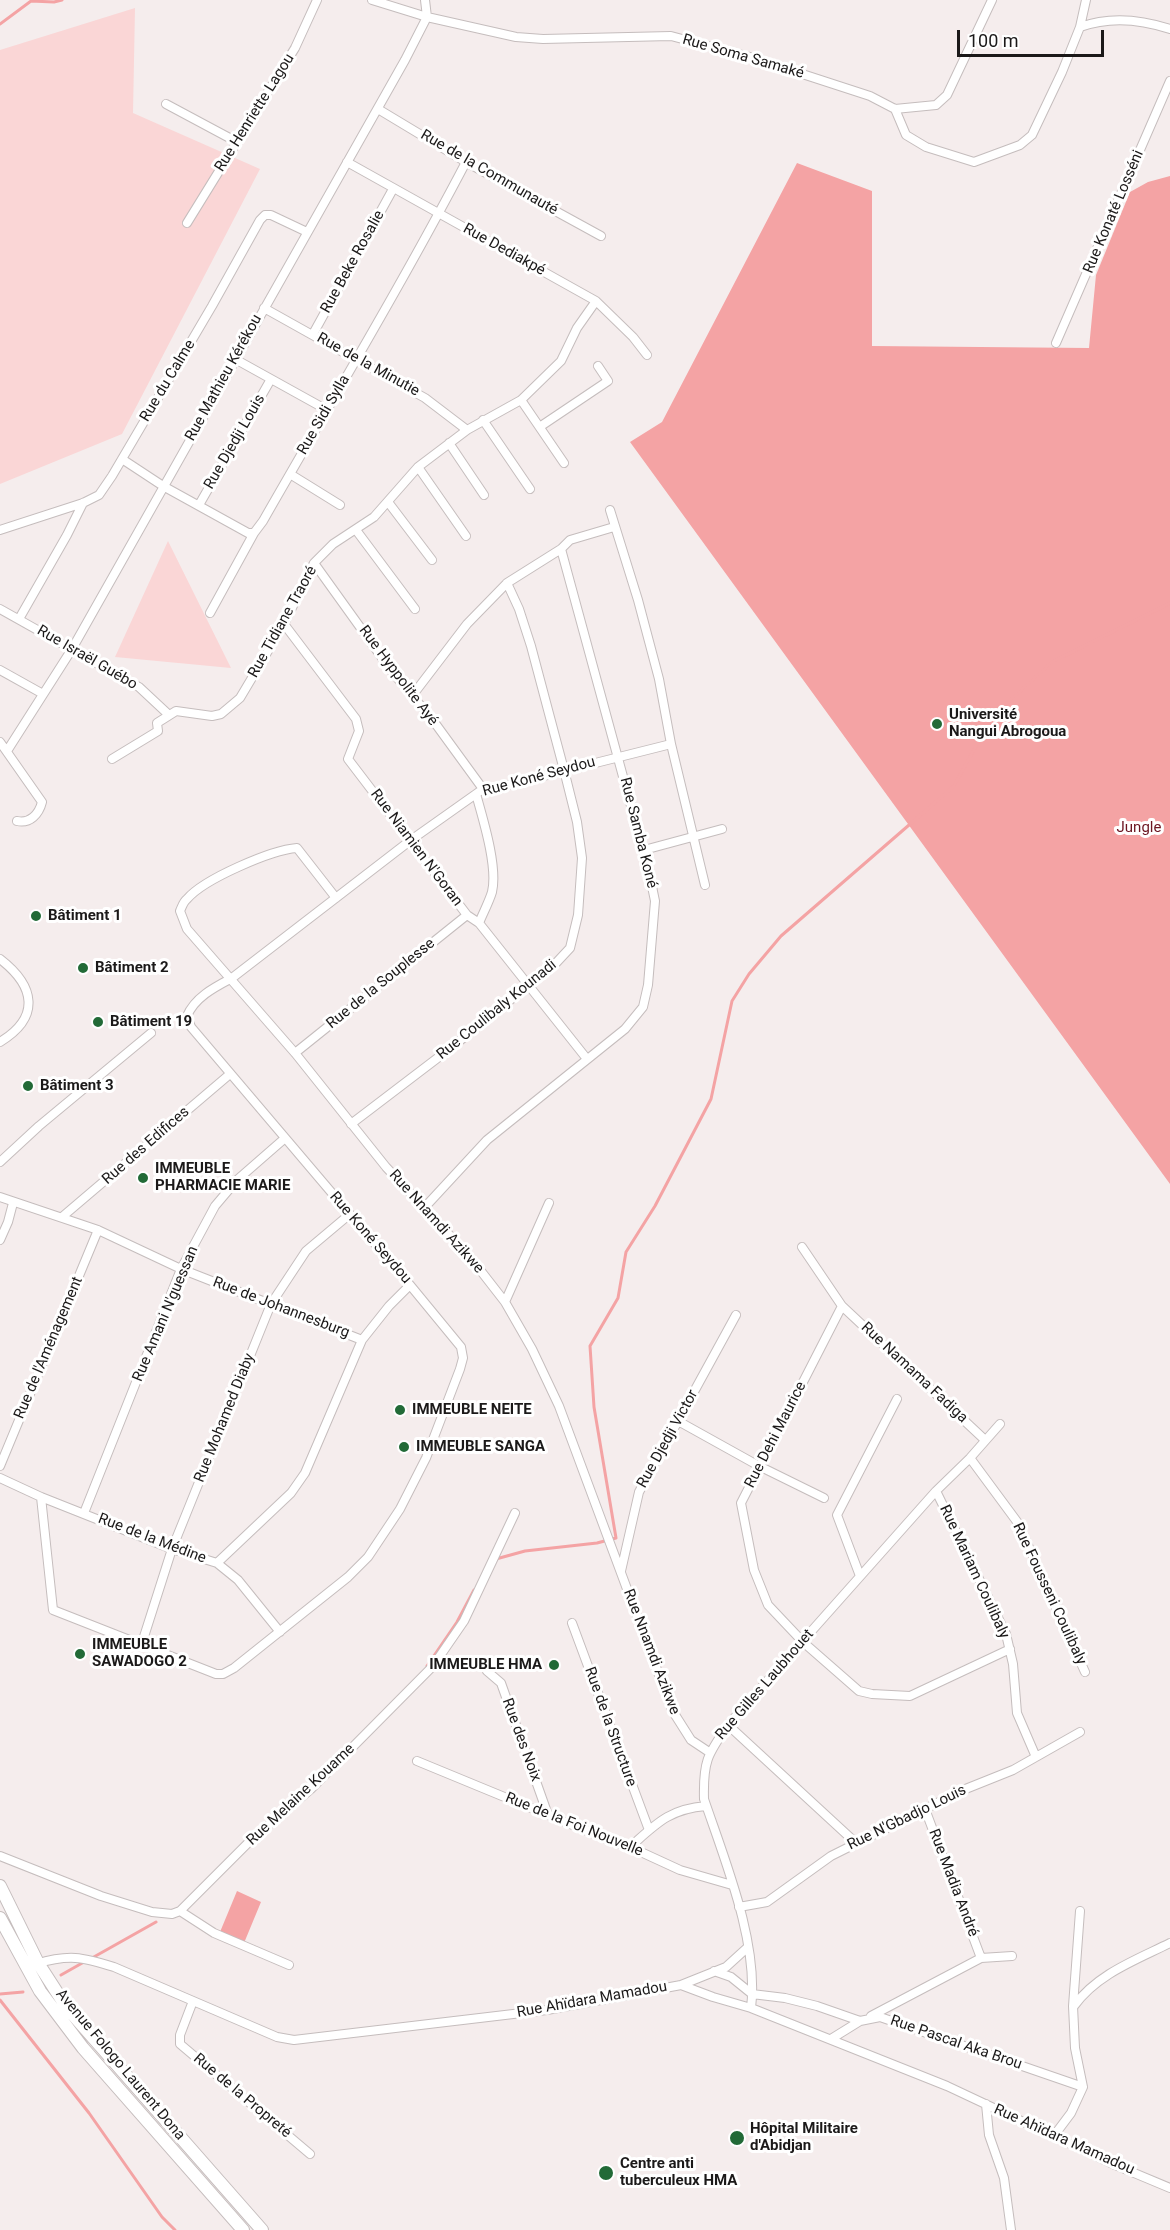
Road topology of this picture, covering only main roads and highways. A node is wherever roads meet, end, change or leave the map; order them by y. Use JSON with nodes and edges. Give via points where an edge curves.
{"nodes":[{"id":1,"x":0,"y":1886,"type":"edge"},
{"id":2,"x":0,"y":1918,"type":"edge"},
{"id":3,"x":33,"y":1966,"type":"junction"},
{"id":4,"x":243,"y":2230,"type":"edge"},
{"id":5,"x":262,"y":2230,"type":"edge"}],
"edges":[{"from":1,"to":3,"type":"main road","name":"Avenue Fologo Laurent Dona"},
{"from":2,"to":3,"type":"main road","name":"Avenue Fologo Laurent Dona"},
{"from":3,"to":4,"type":"main road","name":"Avenue Fologo Laurent Dona","via":[[40,1991],[83,2048]]},
{"from":3,"to":5,"type":"main road","name":"Avenue Fologo Laurent Dona"}]}
